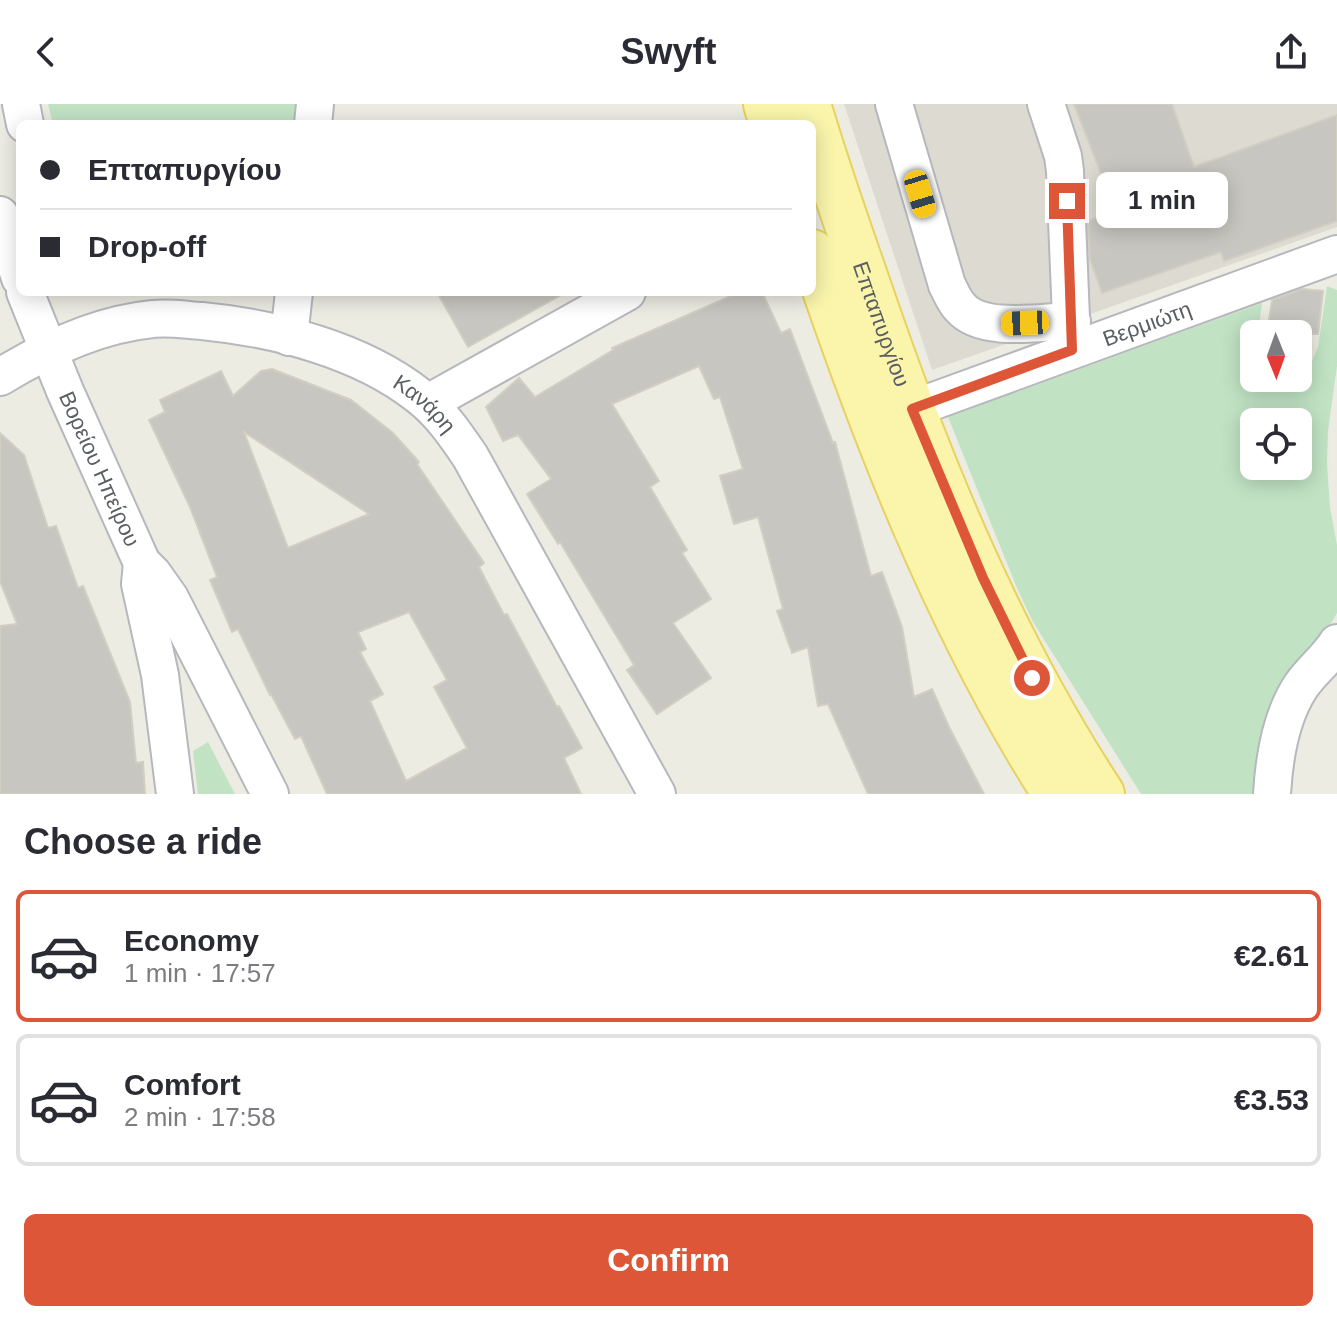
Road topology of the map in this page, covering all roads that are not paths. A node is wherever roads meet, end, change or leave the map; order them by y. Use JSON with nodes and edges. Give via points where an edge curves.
{"nodes":[{"id":1,"x":894,"y":104,"type":"edge"},
{"id":2,"x":1046,"y":104,"type":"edge"},
{"id":3,"x":816,"y":150,"type":"edge"},
{"id":4,"x":822,"y":184,"type":"edge"},
{"id":5,"x":0,"y":215,"type":"edge"},
{"id":6,"x":1337,"y":254,"type":"edge"},
{"id":7,"x":816,"y":263,"type":"edge"},
{"id":8,"x":16,"y":265,"type":"edge"},
{"id":9,"x":27,"y":296,"type":"edge"},
{"id":10,"x":294,"y":296,"type":"edge"},
{"id":11,"x":620,"y":296,"type":"edge"},
{"id":12,"x":138,"y":306,"type":"edge"},
{"id":13,"x":1072,"y":336,"type":"junction"},
{"id":14,"x":289,"y":337,"type":"junction"},
{"id":15,"x":48,"y":350,"type":"junction"},
{"id":16,"x":0,"y":377,"type":"edge"},
{"id":17,"x":428,"y":403,"type":"junction"},
{"id":18,"x":912,"y":409,"type":"junction"},
{"id":19,"x":142,"y":563,"type":"junction"},
{"id":20,"x":1337,"y":643,"type":"edge"},
{"id":21,"x":175,"y":794,"type":"edge"},
{"id":22,"x":270,"y":794,"type":"edge"},
{"id":23,"x":657,"y":794,"type":"edge"},
{"id":24,"x":1055,"y":794,"type":"edge"},
{"id":25,"x":1102,"y":794,"type":"edge"},
{"id":26,"x":1272,"y":794,"type":"edge"}],
"edges":[{"from":1,"to":13,"type":"street","via":[[947,285],[960,308],[984,322]]},
{"from":2,"to":13,"type":"street","via":[[1065,171]]},
{"from":3,"to":4,"type":"main road","name":"Επταπυργίου"},
{"from":4,"to":18,"type":"main road","name":"Επταπυργίου"},
{"from":5,"to":8,"type":"street"},
{"from":6,"to":13,"type":"street","name":"Βερμιώτη"},
{"from":7,"to":24,"type":"main road","name":"Επταπυργίου","via":[[873,423],[948,598],[994,693]]},
{"from":9,"to":15,"type":"street","name":"Βορείου Ηπείρου"},
{"from":10,"to":14,"type":"street"},
{"from":11,"to":17,"type":"street"},
{"from":12,"to":14,"type":"street","name":"Κανάρη","via":[[162,319]]},
{"from":12,"to":15,"type":"street","name":"Κανάρη","via":[[91,334]]},
{"from":13,"to":18,"type":"street","name":"Βερμιώτη"},
{"from":14,"to":17,"type":"street","name":"Κανάρη","via":[[362,362]]},
{"from":15,"to":16,"type":"street","name":"Κανάρη"},
{"from":15,"to":19,"type":"street","name":"Βορείου Ηπείρου"},
{"from":17,"to":23,"type":"street","name":"Κανάρη","via":[[470,456]]},
{"from":18,"to":25,"type":"main road","name":"Επταπυργίου","via":[[1018,651]]},
{"from":19,"to":21,"type":"street","name":"Βορείου Ηπείρου","via":[[140,584],[160,675]]},
{"from":19,"to":22,"type":"street","via":[[170,598]]},
{"from":20,"to":26,"type":"street","via":[[1291,706]]}]}
